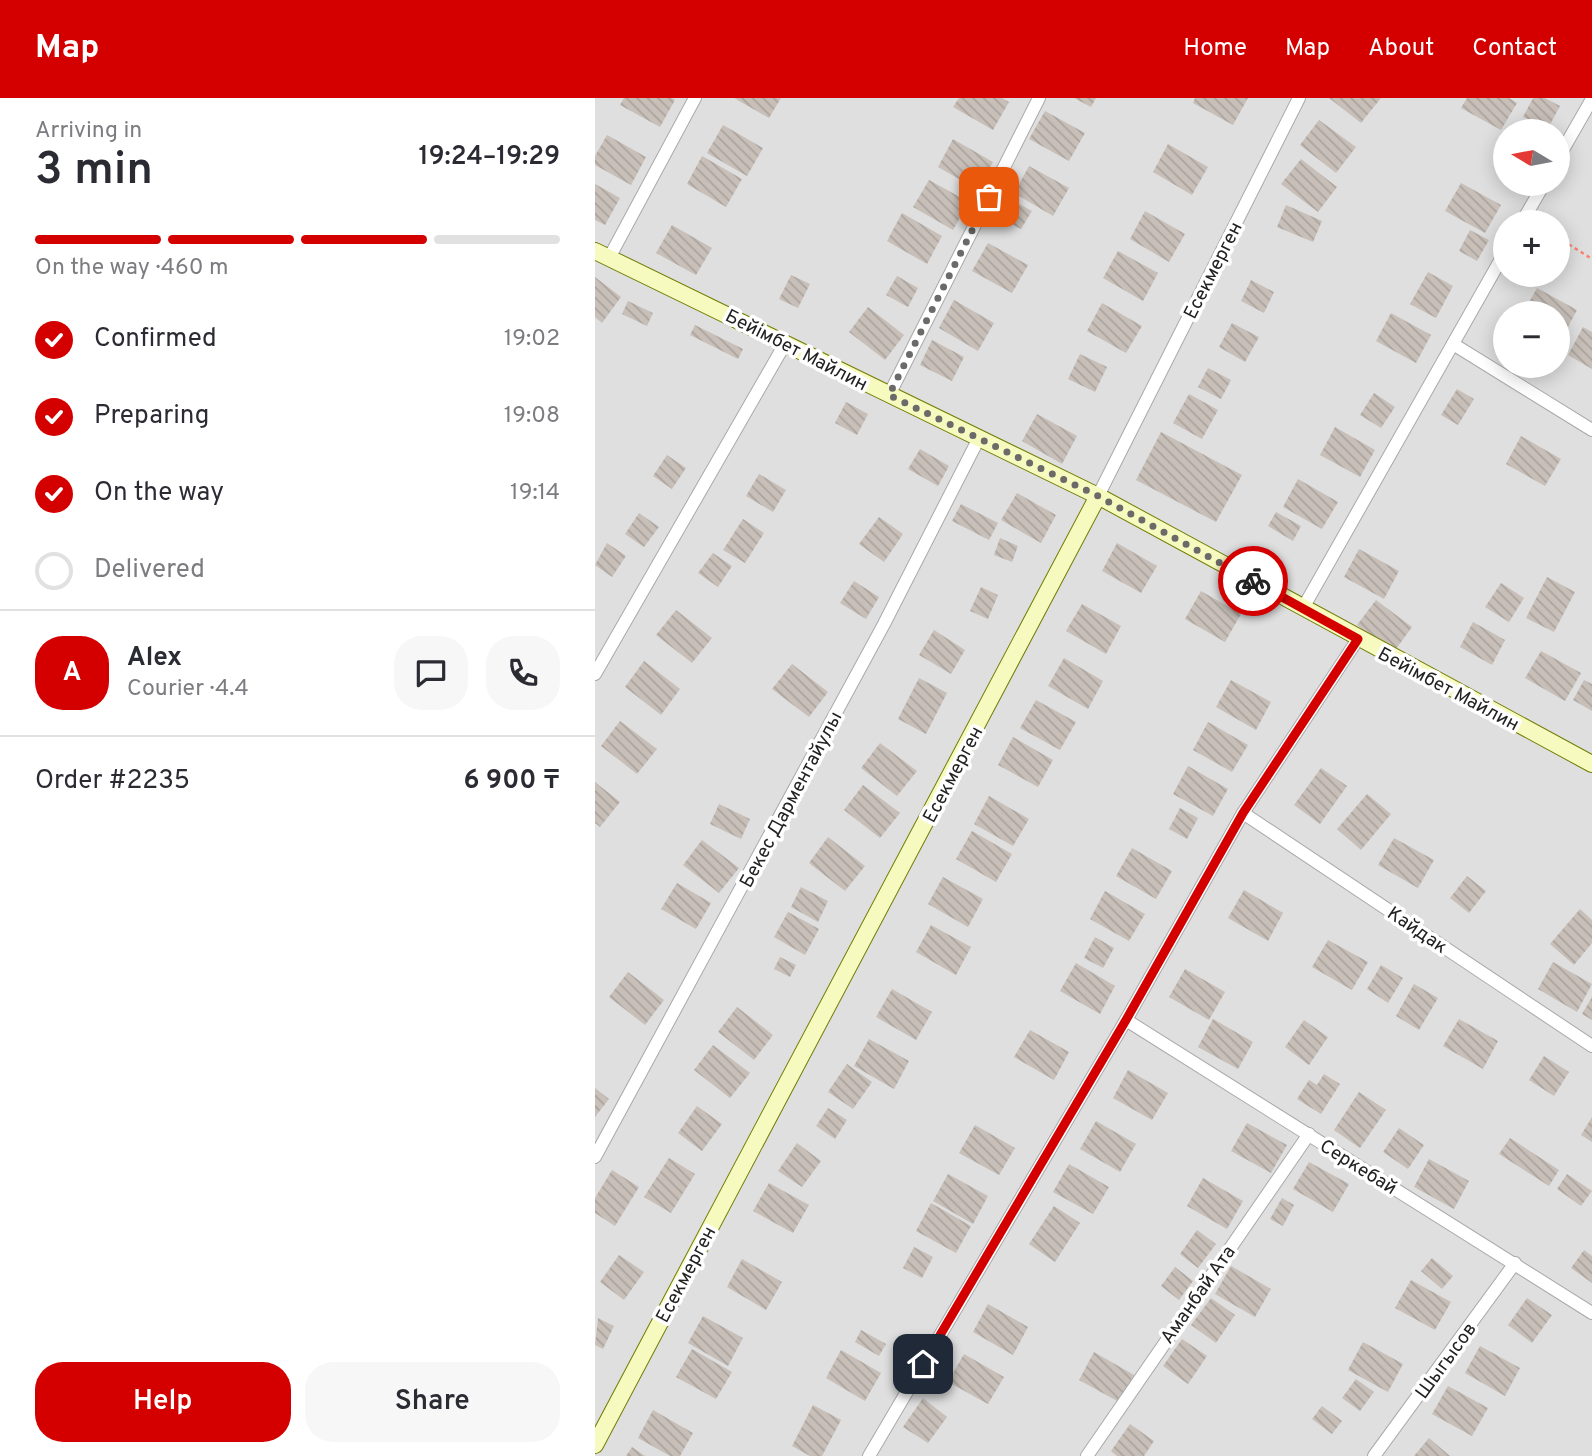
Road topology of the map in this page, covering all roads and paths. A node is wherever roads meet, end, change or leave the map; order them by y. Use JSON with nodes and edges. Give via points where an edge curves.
{"nodes":[{"id":1,"x":695,"y":98,"type":"edge"},
{"id":2,"x":1039,"y":98,"type":"edge"},
{"id":3,"x":1299,"y":98,"type":"edge"},
{"id":4,"x":1592,"y":99,"type":"edge"},
{"id":5,"x":1570,"y":137,"type":"edge"},
{"id":6,"x":1570,"y":245,"type":"edge"},
{"id":7,"x":602,"y":254,"type":"edge"},
{"id":8,"x":1592,"y":259,"type":"edge"},
{"id":9,"x":1493,"y":273,"type":"edge"},
{"id":10,"x":786,"y":342,"type":"junction"},
{"id":11,"x":1453,"y":344,"type":"junction"},
{"id":12,"x":889,"y":395,"type":"junction"},
{"id":13,"x":1592,"y":430,"type":"edge"},
{"id":14,"x":979,"y":438,"type":"junction"},
{"id":15,"x":1098,"y":496,"type":"junction"},
{"id":16,"x":1303,"y":608,"type":"junction"},
{"id":17,"x":1358,"y":639,"type":"junction"},
{"id":18,"x":595,"y":674,"type":"edge"},
{"id":19,"x":1592,"y":764,"type":"edge"},
{"id":20,"x":1243,"y":813,"type":"junction"},
{"id":21,"x":1126,"y":1020,"type":"junction"},
{"id":22,"x":1592,"y":1046,"type":"edge"},
{"id":23,"x":1309,"y":1134,"type":"junction"},
{"id":24,"x":595,"y":1157,"type":"edge"},
{"id":25,"x":1515,"y":1264,"type":"junction"},
{"id":26,"x":1592,"y":1313,"type":"edge"},
{"id":27,"x":595,"y":1445,"type":"edge"},
{"id":28,"x":869,"y":1456,"type":"edge"},
{"id":29,"x":1087,"y":1456,"type":"edge"},
{"id":30,"x":1374,"y":1456,"type":"edge"}],
"edges":[{"from":1,"to":7,"type":"street"},
{"from":2,"to":12,"type":"street"},
{"from":3,"to":15,"type":"street","name":"Eсекмерген"},
{"from":4,"to":5,"type":"street"},
{"from":6,"to":8,"type":"path"},
{"from":7,"to":10,"type":"street","name":"Бейімбет Майлин"},
{"from":9,"to":11,"type":"street"},
{"from":10,"to":12,"type":"street","name":"Бейімбет Майлин"},
{"from":10,"to":18,"type":"street"},
{"from":11,"to":13,"type":"street"},
{"from":11,"to":16,"type":"street"},
{"from":12,"to":14,"type":"street","name":"Бейімбет Майлин"},
{"from":14,"to":15,"type":"street","name":"Бейімбет Майлин"},
{"from":14,"to":24,"type":"street","name":"Бекес Дарментайулы","via":[[884,624]]},
{"from":15,"to":16,"type":"street","name":"Бейімбет Майлин"},
{"from":15,"to":27,"type":"street","name":"Eсекмерген"},
{"from":16,"to":17,"type":"street","name":"Бейімбет Майлин"},
{"from":17,"to":19,"type":"street","name":"Бейімбет Майлин"},
{"from":17,"to":20,"type":"street"},
{"from":20,"to":21,"type":"street"},
{"from":20,"to":22,"type":"street","name":"Кайдак"},
{"from":21,"to":23,"type":"street","name":"Серкебай"},
{"from":21,"to":28,"type":"street"},
{"from":23,"to":25,"type":"street","name":"Серкебай"},
{"from":23,"to":29,"type":"street","name":"Аманбай Ата"},
{"from":25,"to":26,"type":"street","name":"Серкебай"},
{"from":25,"to":30,"type":"street","name":"Шыгысов"}]}
